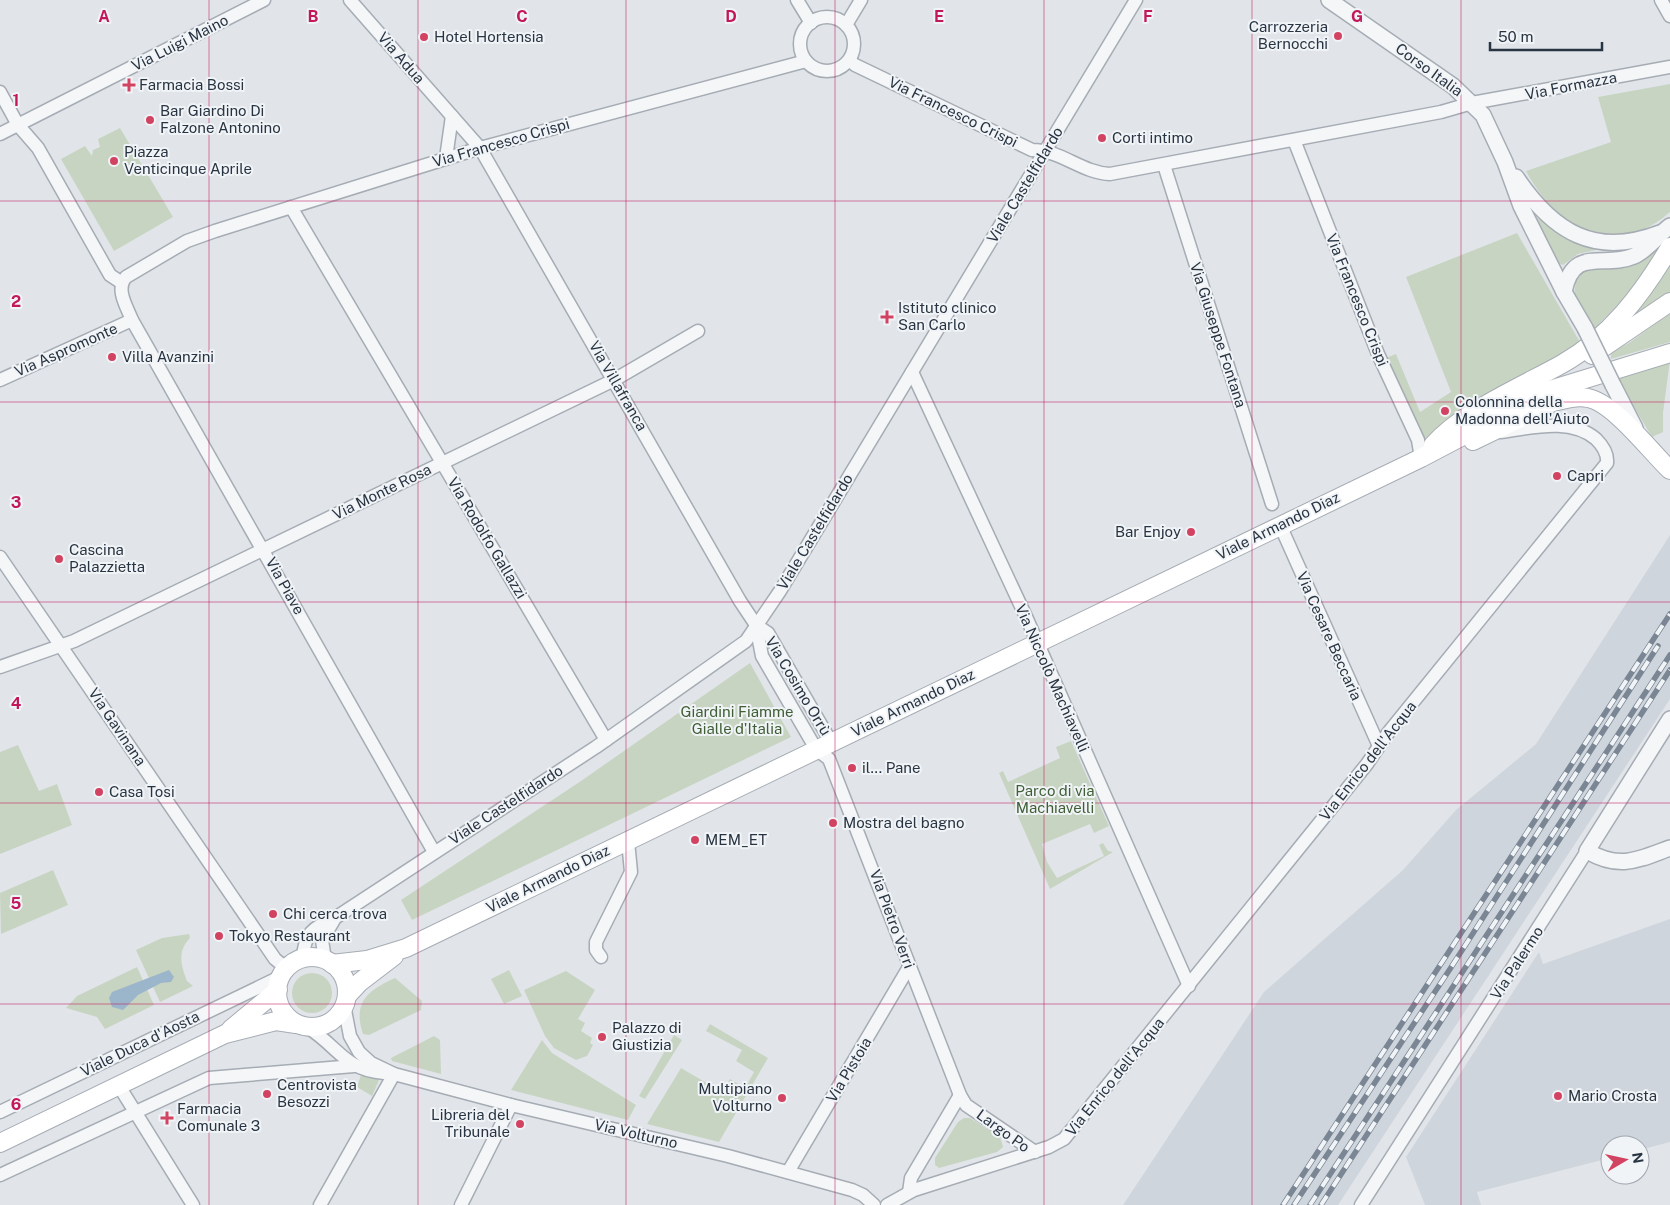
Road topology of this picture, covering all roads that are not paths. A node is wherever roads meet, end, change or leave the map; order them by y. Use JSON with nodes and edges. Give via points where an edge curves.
{"nodes":[{"id":1,"x":264,"y":0,"type":"edge"},
{"id":2,"x":350,"y":0,"type":"edge"},
{"id":3,"x":797,"y":0,"type":"edge"},
{"id":4,"x":861,"y":0,"type":"edge"},
{"id":5,"x":1136,"y":0,"type":"edge"},
{"id":6,"x":1329,"y":0,"type":"edge"},
{"id":7,"x":1661,"y":0,"type":"edge"},
{"id":8,"x":1670,"y":16,"type":"edge"},
{"id":9,"x":811,"y":23,"type":"junction"},
{"id":10,"x":846,"y":25,"type":"junction"},
{"id":11,"x":849,"y":60,"type":"junction"},
{"id":12,"x":806,"y":61,"type":"junction"},
{"id":13,"x":1670,"y":67,"type":"edge"},
{"id":14,"x":0,"y":92,"type":"edge"},
{"id":15,"x":1472,"y":103,"type":"junction"},
{"id":16,"x":452,"y":116,"type":"junction"},
{"id":17,"x":18,"y":125,"type":"junction"},
{"id":18,"x":0,"y":134,"type":"edge"},
{"id":19,"x":1294,"y":140,"type":"junction"},
{"id":20,"x":480,"y":148,"type":"junction"},
{"id":21,"x":1046,"y":150,"type":"junction"},
{"id":22,"x":446,"y":158,"type":"junction"},
{"id":23,"x":1505,"y":162,"type":"junction"},
{"id":24,"x":1164,"y":165,"type":"junction"},
{"id":25,"x":291,"y":207,"type":"junction"},
{"id":26,"x":1667,"y":235,"type":"edge"},
{"id":27,"x":122,"y":283,"type":"junction"},
{"id":28,"x":1564,"y":292,"type":"junction"},
{"id":29,"x":1670,"y":302,"type":"edge"},
{"id":30,"x":132,"y":320,"type":"junction"},
{"id":31,"x":698,"y":331,"type":"dead end"},
{"id":32,"x":1670,"y":353,"type":"edge"},
{"id":33,"x":912,"y":372,"type":"junction"},
{"id":34,"x":0,"y":380,"type":"edge"},
{"id":35,"x":614,"y":380,"type":"junction"},
{"id":36,"x":1471,"y":415,"type":"junction"},
{"id":37,"x":1490,"y":433,"type":"junction"},
{"id":38,"x":1648,"y":449,"type":"junction"},
{"id":39,"x":1421,"y":458,"type":"junction"},
{"id":40,"x":443,"y":463,"type":"junction"},
{"id":41,"x":1670,"y":470,"type":"edge"},
{"id":42,"x":1272,"y":504,"type":"dead end"},
{"id":43,"x":1280,"y":525,"type":"junction"},
{"id":44,"x":264,"y":549,"type":"junction"},
{"id":45,"x":0,"y":556,"type":"edge"},
{"id":46,"x":756,"y":625,"type":"junction"},
{"id":47,"x":1037,"y":643,"type":"junction"},
{"id":48,"x":62,"y":646,"type":"junction"},
{"id":49,"x":0,"y":667,"type":"edge"},
{"id":50,"x":1670,"y":719,"type":"edge"},
{"id":51,"x":606,"y":740,"type":"junction"},
{"id":52,"x":823,"y":746,"type":"junction"},
{"id":53,"x":1379,"y":746,"type":"junction"},
{"id":54,"x":628,"y":841,"type":"junction"},
{"id":55,"x":1670,"y":848,"type":"edge"},
{"id":56,"x":1587,"y":851,"type":"junction"},
{"id":57,"x":434,"y":852,"type":"junction"},
{"id":58,"x":338,"y":916,"type":"junction"},
{"id":59,"x":406,"y":948,"type":"junction"},
{"id":60,"x":601,"y":957,"type":"dead end"},
{"id":61,"x":303,"y":959,"type":"junction"},
{"id":62,"x":329,"y":962,"type":"junction"},
{"id":63,"x":910,"y":967,"type":"junction"},
{"id":64,"x":282,"y":979,"type":"junction"},
{"id":65,"x":1189,"y":986,"type":"junction"},
{"id":66,"x":346,"y":1001,"type":"junction"},
{"id":67,"x":302,"y":1025,"type":"junction"},
{"id":68,"x":225,"y":1034,"type":"junction"},
{"id":69,"x":354,"y":1066,"type":"junction"},
{"id":70,"x":394,"y":1074,"type":"junction"},
{"id":71,"x":119,"y":1086,"type":"junction"},
{"id":72,"x":960,"y":1095,"type":"junction"},
{"id":73,"x":511,"y":1105,"type":"junction"},
{"id":74,"x":134,"y":1111,"type":"junction"},
{"id":75,"x":0,"y":1112,"type":"edge"},
{"id":76,"x":0,"y":1143,"type":"edge"},
{"id":77,"x":1034,"y":1152,"type":"junction"},
{"id":78,"x":788,"y":1172,"type":"junction"},
{"id":79,"x":0,"y":1175,"type":"edge"},
{"id":80,"x":909,"y":1192,"type":"junction"},
{"id":81,"x":193,"y":1205,"type":"edge"},
{"id":82,"x":320,"y":1205,"type":"edge"},
{"id":83,"x":461,"y":1205,"type":"edge"},
{"id":84,"x":874,"y":1205,"type":"edge"},
{"id":85,"x":887,"y":1205,"type":"edge"},
{"id":86,"x":1360,"y":1205,"type":"edge"}],
"edges":[{"from":1,"to":17,"type":"street","name":"Via Luigi Maino"},
{"from":2,"to":16,"type":"street","name":"Via Adua"},
{"from":3,"to":9,"type":"street"},
{"from":4,"to":10,"type":"street"},
{"from":5,"to":21,"type":"street","name":"Viale Castelfidardo"},
{"from":6,"to":15,"type":"street","name":"Corso Italia","via":[[1441,77]]},
{"from":7,"to":8,"type":"street"},
{"from":9,"to":10,"type":"street","via":[[829,18]]},
{"from":9,"to":12,"type":"street","via":[[800,42]]},
{"from":10,"to":11,"type":"street","via":[[854,42]]},
{"from":11,"to":12,"type":"street","via":[[843,66],[826,71]]},
{"from":11,"to":21,"type":"street","name":"Via Francesco Crispi","via":[[1032,150]]},
{"from":12,"to":20,"type":"street","name":"Via Francesco Crispi"},
{"from":13,"to":15,"type":"street","name":"Via Formazza"},
{"from":14,"to":17,"type":"street"},
{"from":15,"to":19,"type":"street","name":"Via Francesco Crispi","via":[[1441,112]]},
{"from":15,"to":23,"type":"street","name":"Corso Italia","via":[[1486,121]]},
{"from":16,"to":20,"type":"street","name":"Via Adua"},
{"from":16,"to":22,"type":"street"},
{"from":17,"to":18,"type":"street"},
{"from":17,"to":27,"type":"street","via":[[38,148],[110,275]]},
{"from":19,"to":24,"type":"street","name":"Via Francesco Crispi"},
{"from":19,"to":39,"type":"street","name":"Via Francesco Crispi","via":[[1378,354],[1418,440]]},
{"from":20,"to":22,"type":"street","name":"Via Francesco Crispi"},
{"from":20,"to":35,"type":"street","name":"Via Villafranca"},
{"from":21,"to":24,"type":"street","name":"Via Francesco Crispi","via":[[1104,174]]},
{"from":21,"to":33,"type":"street","name":"Viale Castelfidardo"},
{"from":22,"to":25,"type":"street","name":"Via Francesco Crispi"},
{"from":23,"to":26,"type":"street","via":[[1533,201],[1573,234],[1593,242],[1614,244]]},
{"from":23,"to":28,"type":"street","via":[[1520,206]]},
{"from":24,"to":42,"type":"street","name":"Via Giuseppe Fontana"},
{"from":25,"to":27,"type":"street","name":"Via Francesco Crispi","via":[[198,236],[126,277]]},
{"from":25,"to":40,"type":"street","name":"Via Rodolfo Gallazzi"},
{"from":26,"to":28,"type":"street","via":[[1635,256],[1578,265],[1566,282]]},
{"from":26,"to":36,"type":"main road","via":[[1636,298],[1597,340],[1563,364]]},
{"from":27,"to":30,"type":"street","via":[[121,292]]},
{"from":28,"to":38,"type":"street","bridge":true},
{"from":29,"to":36,"type":"main road","via":[[1574,367]]},
{"from":30,"to":34,"type":"street","name":"Via Aspromonte"},
{"from":30,"to":44,"type":"street","name":"Via Piave"},
{"from":31,"to":35,"type":"street","name":"Via Monte Rosa"},
{"from":32,"to":39,"type":"main road","via":[[1543,392]]},
{"from":33,"to":46,"type":"street","name":"Viale Castelfidardo","via":[[780,591]]},
{"from":33,"to":47,"type":"street","name":"Via Niccolò Machiavelli"},
{"from":35,"to":40,"type":"street","name":"Via Monte Rosa"},
{"from":35,"to":46,"type":"street","name":"Via Villafranca"},
{"from":36,"to":39,"type":"main road","via":[[1438,439]]},
{"from":37,"to":38,"type":"main road","via":[[1553,402],[1566,398],[1589,398],[1621,419]]},
{"from":37,"to":39,"type":"main road","via":[[1435,456]]},
{"from":37,"to":53,"type":"street","name":"Via Enrico dell'Acqua","via":[[1549,426],[1570,427],[1599,442],[1605,450],[1607,463]]},
{"from":38,"to":41,"type":"main road"},
{"from":39,"to":43,"type":"main road","name":"Viale Armando Diaz"},
{"from":40,"to":44,"type":"street","name":"Via Monte Rosa"},
{"from":40,"to":51,"type":"street","name":"Via Rodolfo Gallazzi"},
{"from":43,"to":47,"type":"main road","name":"Viale Armando Diaz"},
{"from":43,"to":53,"type":"street","name":"Via Cesare Beccaria"},
{"from":44,"to":48,"type":"street","name":"Via Monte Rosa"},
{"from":44,"to":57,"type":"street","name":"Via Piave"},
{"from":45,"to":48,"type":"street","name":"Via Gavinana"},
{"from":46,"to":51,"type":"street","name":"Viale Castelfidardo","via":[[746,641]]},
{"from":46,"to":52,"type":"street","name":"Via Cosimo Orrù","via":[[768,634]]},
{"from":46,"to":52,"type":"street","name":"Via Cosimo Orrù","via":[[762,656]]},
{"from":47,"to":52,"type":"main road","name":"Viale Armando Diaz"},
{"from":47,"to":65,"type":"street","name":"Via Niccolò Machiavelli"},
{"from":48,"to":49,"type":"street","name":"Via Monte Rosa"},
{"from":48,"to":64,"type":"street","name":"Via Gavinana","via":[[275,959]]},
{"from":50,"to":56,"type":"street","name":"Via Palermo"},
{"from":51,"to":57,"type":"street","name":"Viale Castelfidardo"},
{"from":52,"to":54,"type":"main road","name":"Viale Armando Diaz"},
{"from":52,"to":63,"type":"street","name":"Via Pietro Verri"},
{"from":53,"to":65,"type":"street","name":"Via Enrico dell'Acqua"},
{"from":54,"to":59,"type":"main road","name":"Viale Armando Diaz"},
{"from":54,"to":60,"type":"street","via":[[632,872],[596,942],[596,950]]},
{"from":55,"to":56,"type":"street","via":[[1625,862],[1609,862]]},
{"from":56,"to":86,"type":"street","name":"Via Palermo"},
{"from":57,"to":58,"type":"street","name":"Viale Castelfidardo"},
{"from":58,"to":61,"type":"street","name":"Viale Castelfidardo","via":[[310,932],[304,945]]},
{"from":58,"to":62,"type":"street","name":"Viale Castelfidardo","via":[[322,940]]},
{"from":59,"to":62,"type":"main road","name":"Viale Armando Diaz","via":[[368,960]]},
{"from":59,"to":66,"type":"main road","name":"Viale Armando Diaz","via":[[360,982]]},
{"from":61,"to":62,"type":"main road","via":[[318,957]]},
{"from":61,"to":64,"type":"main road"},
{"from":62,"to":66,"type":"main road","via":[[344,978]]},
{"from":63,"to":72,"type":"street","name":"Via Pietro Verri"},
{"from":63,"to":78,"type":"street","name":"Via Pistoia"},
{"from":64,"to":67,"type":"main road","via":[[281,1007],[287,1017]]},
{"from":64,"to":68,"type":"main road","name":"Viale Duca d'Aosta","via":[[263,1005]]},
{"from":64,"to":75,"type":"street","name":"Viale Duca d'Aosta"},
{"from":65,"to":77,"type":"street","name":"Via Enrico dell'Acqua","via":[[1068,1136]]},
{"from":66,"to":67,"type":"main road","via":[[334,1020],[316,1027]]},
{"from":66,"to":70,"type":"street","via":[[350,1036],[359,1052],[371,1063]]},
{"from":67,"to":68,"type":"main road","name":"Viale Duca d'Aosta","via":[[276,1021]]},
{"from":67,"to":69,"type":"street","via":[[324,1037]]},
{"from":68,"to":71,"type":"main road","name":"Viale Duca d'Aosta"},
{"from":69,"to":70,"type":"street","via":[[370,1072]]},
{"from":69,"to":74,"type":"street","via":[[209,1078]]},
{"from":70,"to":73,"type":"street","name":"Via Volturno"},
{"from":70,"to":82,"type":"street"},
{"from":71,"to":74,"type":"street"},
{"from":71,"to":76,"type":"main road","name":"Viale Duca d'Aosta"},
{"from":72,"to":77,"type":"street","name":"Largo Po","via":[[966,1105]]},
{"from":72,"to":80,"type":"street","via":[[911,1178]]},
{"from":73,"to":78,"type":"street","name":"Via Volturno"},
{"from":73,"to":83,"type":"street"},
{"from":74,"to":79,"type":"street"},
{"from":74,"to":81,"type":"street"},
{"from":77,"to":80,"type":"street","name":"Largo Po"},
{"from":78,"to":84,"type":"street","name":"Via Volturno","via":[[852,1190]]},
{"from":80,"to":85,"type":"street","name":"Largo Po"}]}
